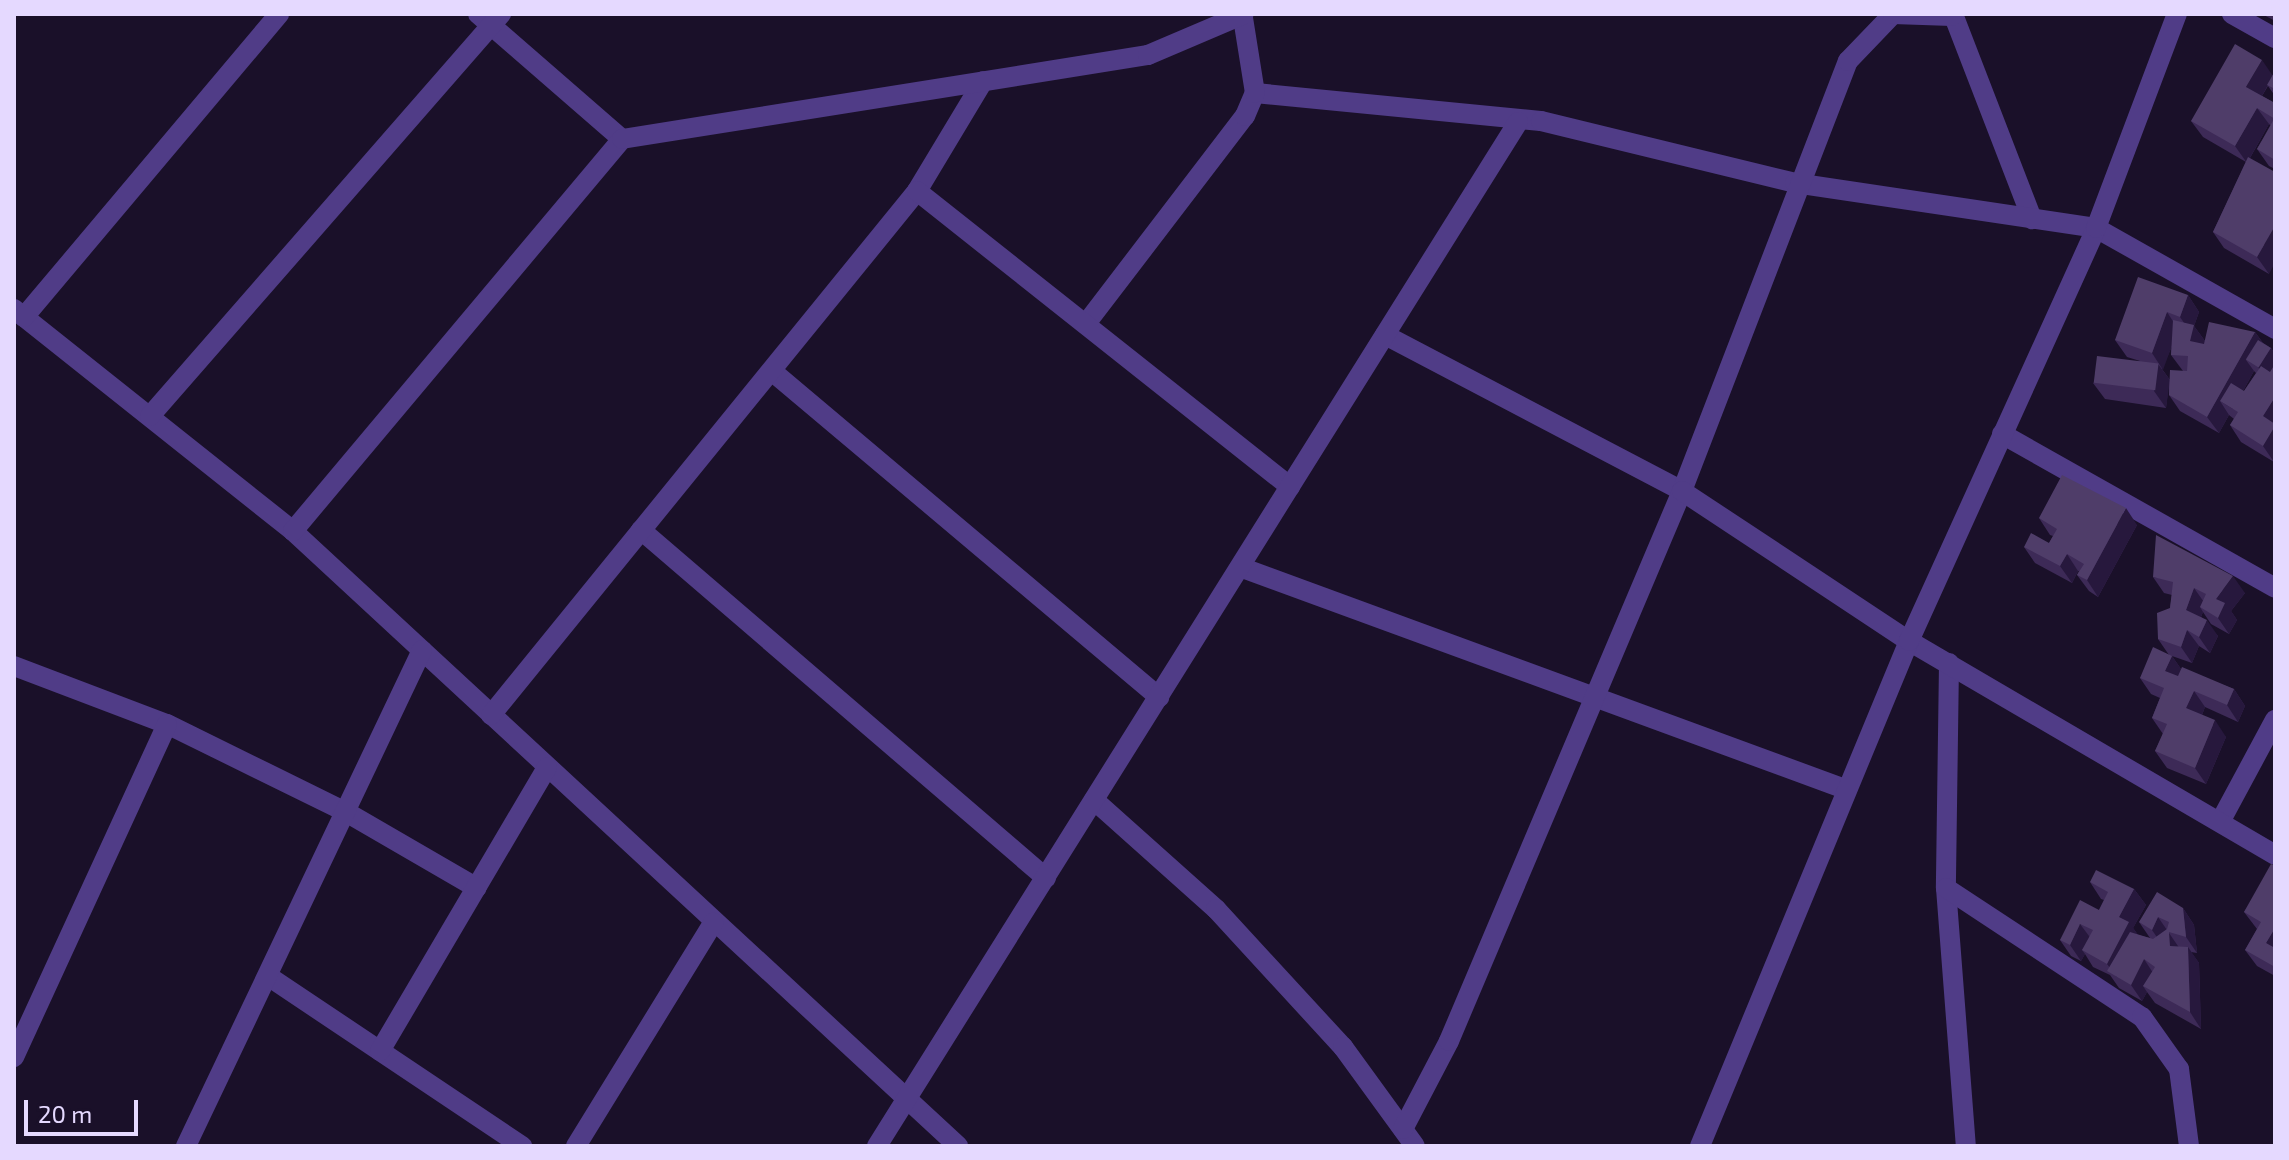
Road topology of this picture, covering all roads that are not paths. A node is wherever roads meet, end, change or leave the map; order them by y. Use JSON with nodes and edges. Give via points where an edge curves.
{"nodes":[{"id":1,"x":279,"y":14,"type":"edge"},
{"id":2,"x":2177,"y":14,"type":"edge"},
{"id":3,"x":2232,"y":14,"type":"edge"},
{"id":4,"x":1953,"y":15,"type":"edge"},
{"id":5,"x":1243,"y":16,"type":"edge"},
{"id":6,"x":490,"y":18,"type":"edge"},
{"id":7,"x":2275,"y":38,"type":"edge"},
{"id":8,"x":983,"y":81,"type":"junction"},
{"id":9,"x":1255,"y":93,"type":"junction"},
{"id":10,"x":1518,"y":122,"type":"junction"},
{"id":11,"x":622,"y":139,"type":"junction"},
{"id":12,"x":1795,"y":183,"type":"junction"},
{"id":13,"x":917,"y":191,"type":"junction"},
{"id":14,"x":2032,"y":219,"type":"junction"},
{"id":15,"x":2096,"y":228,"type":"junction"},
{"id":16,"x":19,"y":313,"type":"edge"},
{"id":17,"x":1088,"y":321,"type":"junction"},
{"id":18,"x":2275,"y":329,"type":"edge"},
{"id":19,"x":1385,"y":335,"type":"junction"},
{"id":20,"x":773,"y":372,"type":"junction"},
{"id":21,"x":150,"y":416,"type":"junction"},
{"id":22,"x":2002,"y":434,"type":"junction"},
{"id":23,"x":1290,"y":487,"type":"junction"},
{"id":24,"x":1682,"y":491,"type":"junction"},
{"id":25,"x":641,"y":530,"type":"junction"},
{"id":26,"x":293,"y":531,"type":"junction"},
{"id":27,"x":1240,"y":567,"type":"junction"},
{"id":28,"x":2275,"y":588,"type":"edge"},
{"id":29,"x":1909,"y":641,"type":"junction"},
{"id":30,"x":422,"y":650,"type":"junction"},
{"id":31,"x":1949,"y":663,"type":"junction"},
{"id":32,"x":14,"y":666,"type":"edge"},
{"id":33,"x":1590,"y":696,"type":"junction"},
{"id":34,"x":1159,"y":697,"type":"junction"},
{"id":35,"x":491,"y":715,"type":"junction"},
{"id":36,"x":2275,"y":720,"type":"edge"},
{"id":37,"x":167,"y":724,"type":"junction"},
{"id":38,"x":547,"y":768,"type":"junction"},
{"id":39,"x":1845,"y":789,"type":"junction"},
{"id":40,"x":1094,"y":800,"type":"junction"},
{"id":41,"x":346,"y":812,"type":"junction"},
{"id":42,"x":2220,"y":822,"type":"junction"},
{"id":43,"x":2275,"y":855,"type":"edge"},
{"id":44,"x":1046,"y":878,"type":"junction"},
{"id":45,"x":477,"y":888,"type":"junction"},
{"id":46,"x":1946,"y":888,"type":"junction"},
{"id":47,"x":713,"y":923,"type":"junction"},
{"id":48,"x":268,"y":976,"type":"junction"},
{"id":49,"x":380,"y":1051,"type":"junction"},
{"id":50,"x":14,"y":1057,"type":"edge"},
{"id":51,"x":905,"y":1103,"type":"junction"},
{"id":52,"x":1409,"y":1138,"type":"edge"},
{"id":53,"x":186,"y":1146,"type":"edge"},
{"id":54,"x":522,"y":1146,"type":"edge"},
{"id":55,"x":576,"y":1146,"type":"edge"},
{"id":56,"x":877,"y":1146,"type":"edge"},
{"id":57,"x":958,"y":1146,"type":"edge"},
{"id":58,"x":1700,"y":1146,"type":"edge"},
{"id":59,"x":1966,"y":1146,"type":"edge"},
{"id":60,"x":2189,"y":1146,"type":"edge"}],
"edges":[{"from":1,"to":16,"type":"street"},
{"from":2,"to":15,"type":"street"},
{"from":3,"to":7,"type":"street"},
{"from":4,"to":12,"type":"street","via":[[1893,14],[1848,61]]},
{"from":4,"to":14,"type":"street"},
{"from":5,"to":8,"type":"street","via":[[1148,55]]},
{"from":5,"to":9,"type":"street"},
{"from":6,"to":11,"type":"street"},
{"from":6,"to":21,"type":"street"},
{"from":8,"to":11,"type":"street"},
{"from":8,"to":13,"type":"street"},
{"from":9,"to":10,"type":"street"},
{"from":9,"to":17,"type":"street"},
{"from":10,"to":12,"type":"street"},
{"from":10,"to":19,"type":"street"},
{"from":11,"to":26,"type":"street"},
{"from":12,"to":14,"type":"street"},
{"from":12,"to":24,"type":"street"},
{"from":13,"to":17,"type":"street"},
{"from":13,"to":20,"type":"street"},
{"from":14,"to":15,"type":"street"},
{"from":15,"to":18,"type":"street"},
{"from":15,"to":22,"type":"street"},
{"from":16,"to":21,"type":"street"},
{"from":17,"to":23,"type":"street"},
{"from":19,"to":23,"type":"street"},
{"from":19,"to":24,"type":"street"},
{"from":20,"to":25,"type":"street"},
{"from":20,"to":34,"type":"street"},
{"from":21,"to":26,"type":"street"},
{"from":22,"to":28,"type":"street"},
{"from":22,"to":29,"type":"street"},
{"from":23,"to":27,"type":"street"},
{"from":24,"to":29,"type":"street"},
{"from":24,"to":33,"type":"street"},
{"from":25,"to":35,"type":"street"},
{"from":25,"to":44,"type":"street"},
{"from":26,"to":30,"type":"street"},
{"from":27,"to":33,"type":"street"},
{"from":27,"to":34,"type":"street"},
{"from":29,"to":31,"type":"street"},
{"from":29,"to":39,"type":"street"},
{"from":30,"to":35,"type":"street"},
{"from":30,"to":41,"type":"street"},
{"from":31,"to":42,"type":"street"},
{"from":31,"to":46,"type":"street"},
{"from":32,"to":37,"type":"street"},
{"from":33,"to":39,"type":"street"},
{"from":33,"to":52,"type":"street"},
{"from":34,"to":40,"type":"street"},
{"from":35,"to":38,"type":"street"},
{"from":36,"to":42,"type":"street"},
{"from":37,"to":41,"type":"street"},
{"from":37,"to":50,"type":"street"},
{"from":38,"to":45,"type":"street"},
{"from":38,"to":47,"type":"street"},
{"from":39,"to":58,"type":"street"},
{"from":40,"to":44,"type":"street"},
{"from":40,"to":52,"type":"street","via":[[1216,909],[1343,1047]]},
{"from":41,"to":45,"type":"street"},
{"from":41,"to":48,"type":"street"},
{"from":42,"to":43,"type":"street"},
{"from":44,"to":51,"type":"street"},
{"from":45,"to":49,"type":"street"},
{"from":46,"to":59,"type":"street"},
{"from":46,"to":60,"type":"street","via":[[2142,1017],[2179,1069]]},
{"from":47,"to":51,"type":"street"},
{"from":47,"to":55,"type":"street"},
{"from":48,"to":49,"type":"street"},
{"from":48,"to":53,"type":"street"},
{"from":49,"to":54,"type":"street"},
{"from":51,"to":56,"type":"street"},
{"from":51,"to":57,"type":"street"}]}
